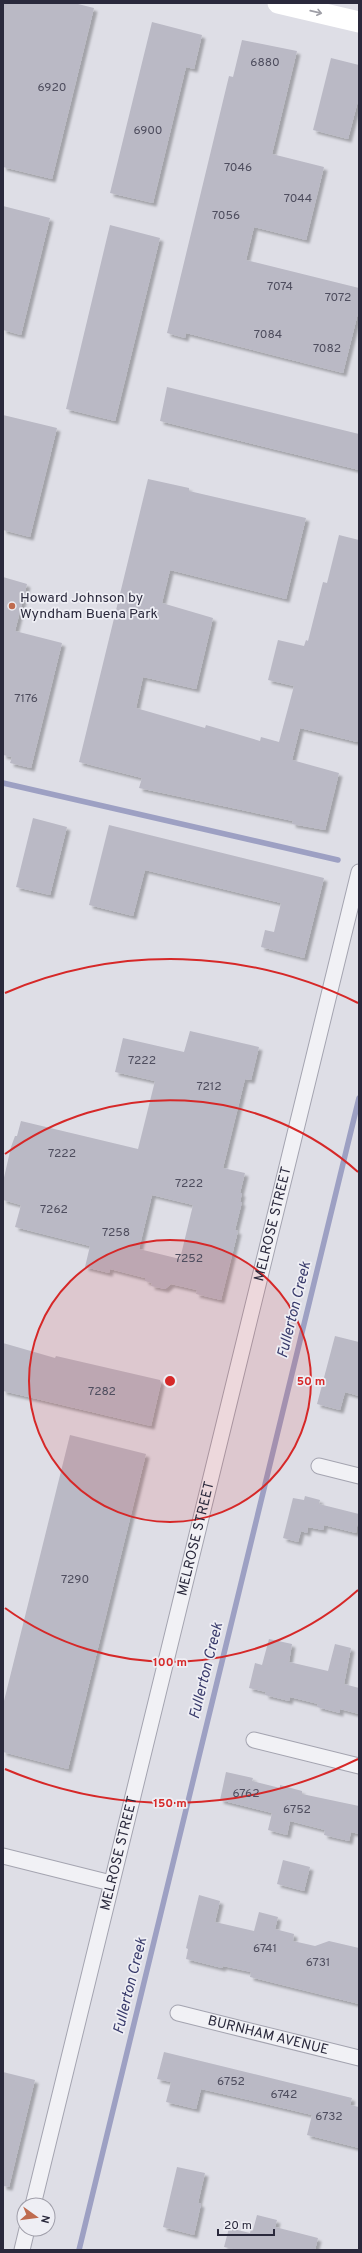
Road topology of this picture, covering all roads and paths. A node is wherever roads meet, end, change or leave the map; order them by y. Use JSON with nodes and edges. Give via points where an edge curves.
{"nodes":[{"id":1,"x":278,"y":3,"type":"edge"},
{"id":2,"x":359,"y":22,"type":"edge"},
{"id":3,"x":359,"y":872,"type":"edge"},
{"id":4,"x":319,"y":1466,"type":"dead end"},
{"id":5,"x":359,"y":1476,"type":"edge"},
{"id":6,"x":254,"y":1740,"type":"dead end"},
{"id":7,"x":359,"y":1766,"type":"edge"},
{"id":8,"x":3,"y":1856,"type":"edge"},
{"id":9,"x":111,"y":1883,"type":"junction"},
{"id":10,"x":178,"y":2013,"type":"dead end"},
{"id":11,"x":359,"y":2058,"type":"edge"},
{"id":12,"x":35,"y":2197,"type":"edge"},
{"id":13,"x":25,"y":2237,"type":"edge"},
{"id":14,"x":22,"y":2250,"type":"edge"}],
"edges":[{"from":1,"to":2,"type":"main road","one_way":true},
{"from":3,"to":9,"type":"street","name":"MELROSE STREET"},
{"from":4,"to":5,"type":"street"},
{"from":6,"to":7,"type":"street"},
{"from":8,"to":9,"type":"street"},
{"from":9,"to":12,"type":"street","name":"MELROSE STREET"},
{"from":10,"to":11,"type":"street","name":"BURNHAM AVENUE"},
{"from":13,"to":14,"type":"street"}]}
